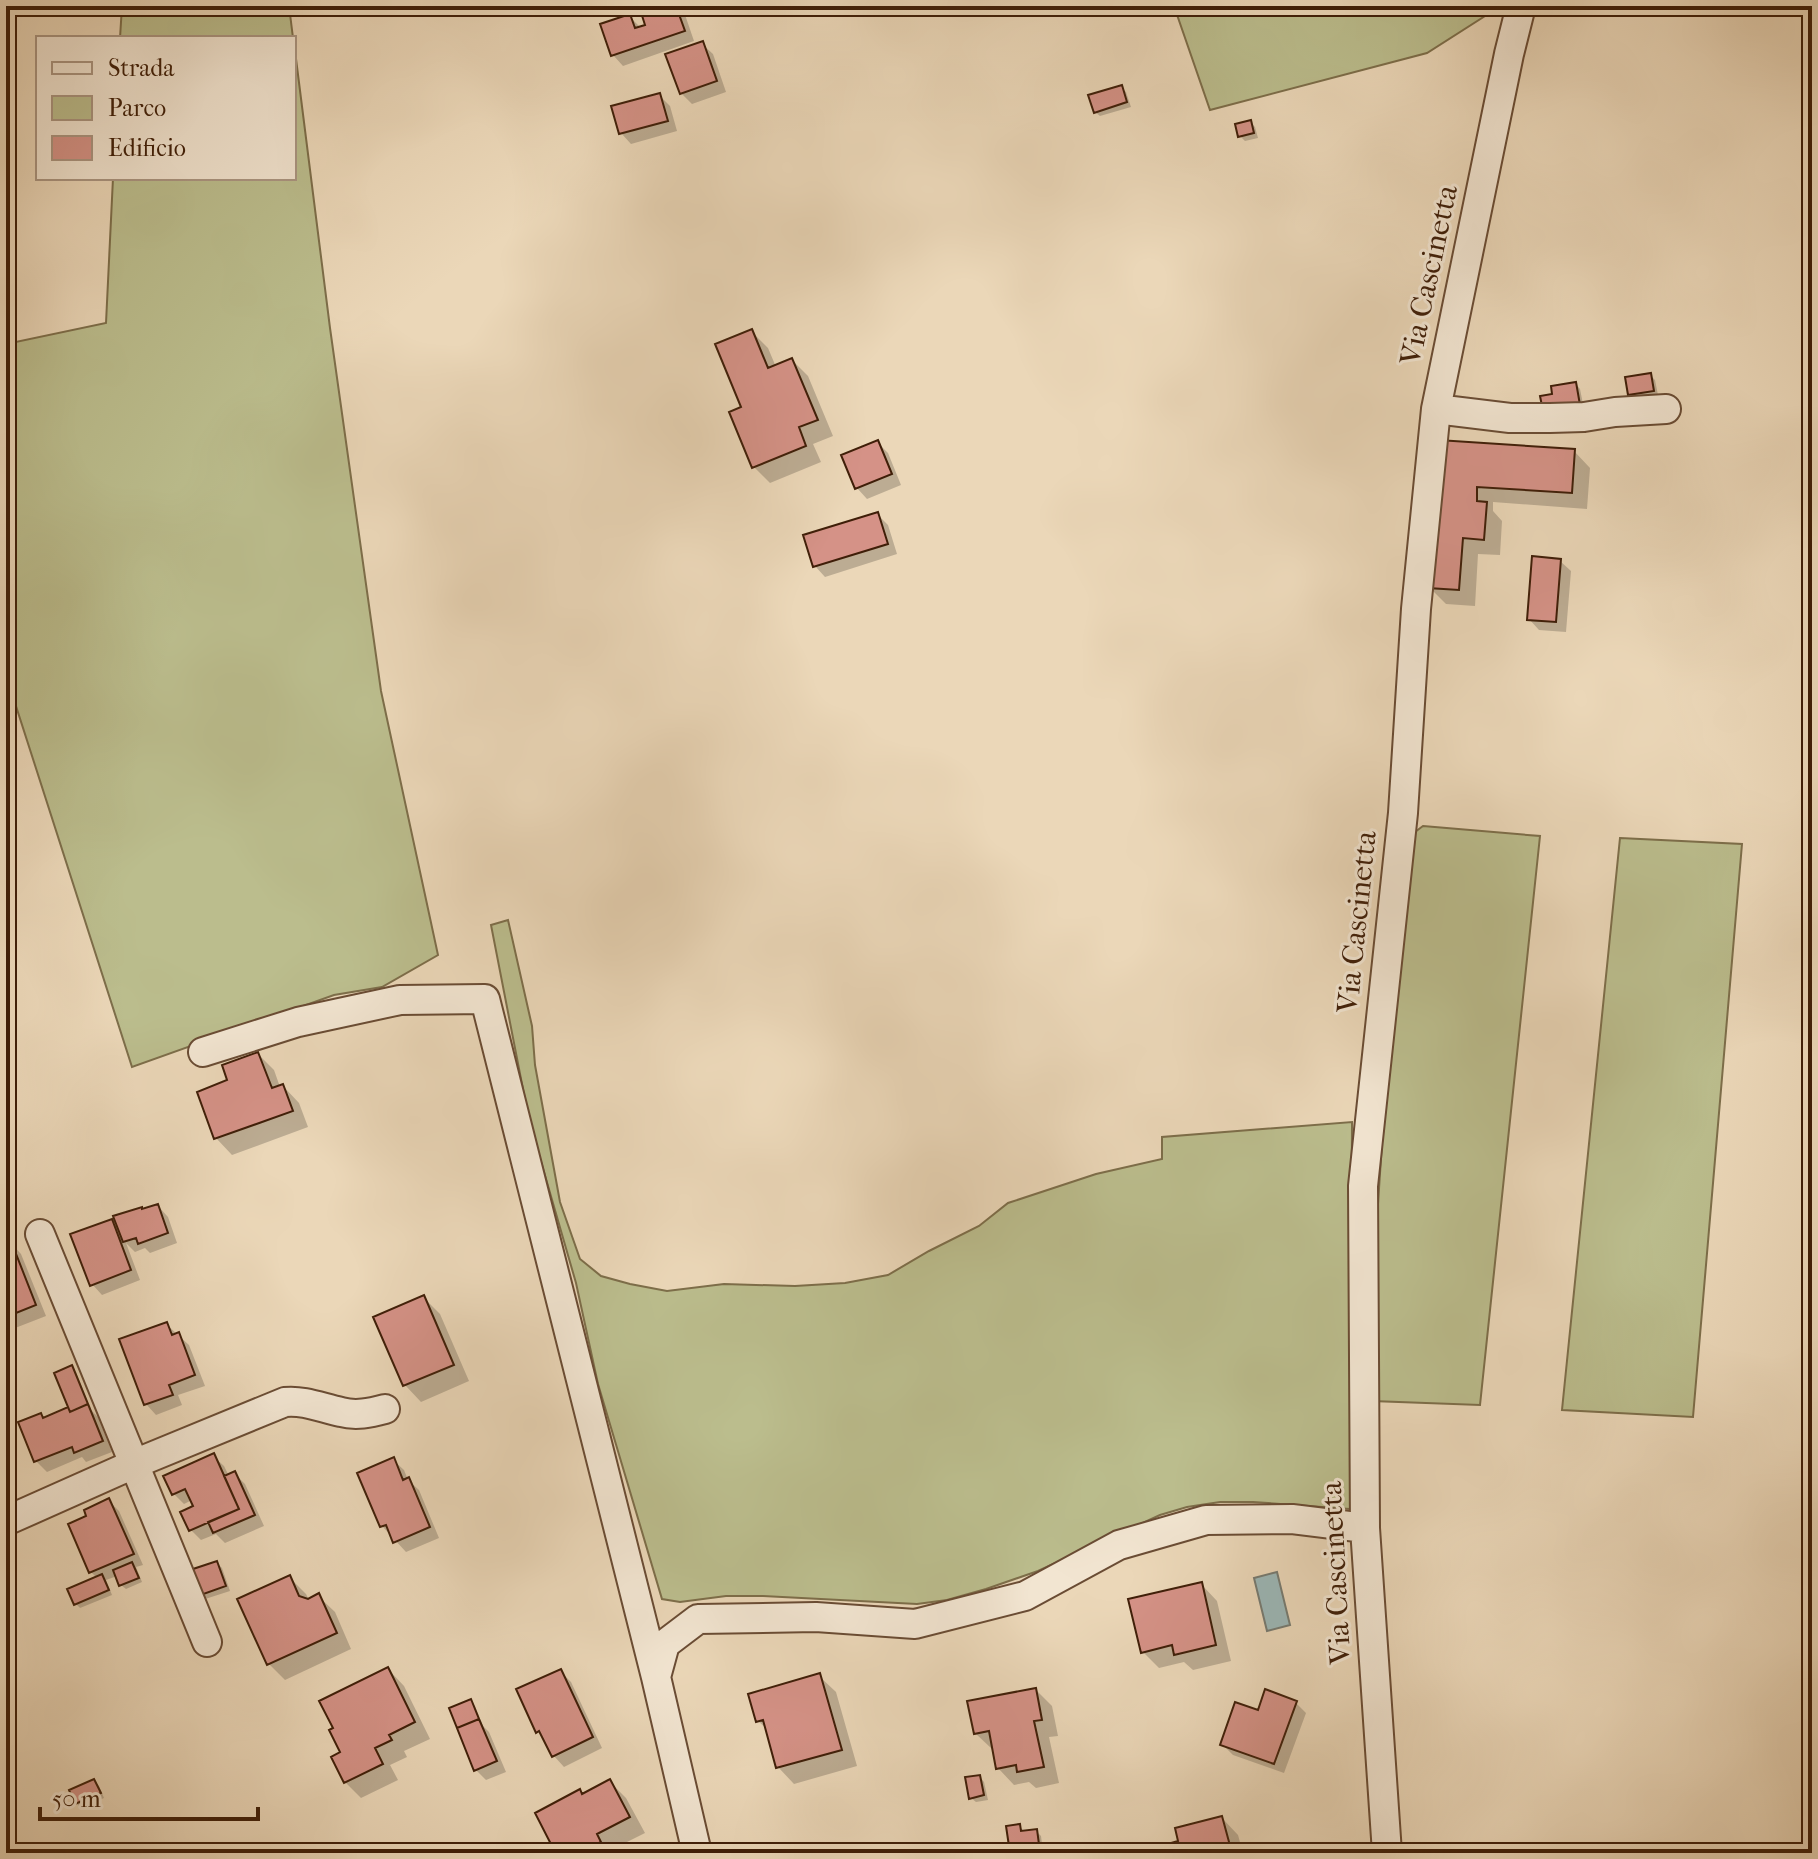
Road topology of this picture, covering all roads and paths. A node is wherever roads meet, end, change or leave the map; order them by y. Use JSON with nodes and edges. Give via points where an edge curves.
{"nodes":[{"id":1,"x":1521,"y":6,"type":"edge"},
{"id":2,"x":1436,"y":409,"type":"junction"},
{"id":3,"x":1666,"y":409,"type":"dead end"},
{"id":4,"x":203,"y":1052,"type":"dead end"},
{"id":5,"x":40,"y":1234,"type":"dead end"},
{"id":6,"x":385,"y":1409,"type":"dead end"},
{"id":7,"x":134,"y":1464,"type":"junction"},
{"id":8,"x":6,"y":1521,"type":"edge"},
{"id":9,"x":1365,"y":1528,"type":"junction"},
{"id":10,"x":207,"y":1642,"type":"dead end"},
{"id":11,"x":656,"y":1677,"type":"junction"},
{"id":12,"x":697,"y":1853,"type":"edge"},
{"id":13,"x":1387,"y":1853,"type":"edge"}],
"edges":[{"from":1,"to":2,"type":"street","name":"Via Cascinetta"},
{"from":2,"to":3,"type":"street","via":[[1510,418]]},
{"from":2,"to":9,"type":"street","name":"Via Cascinetta","via":[[1403,813],[1363,1186]]},
{"from":4,"to":11,"type":"street","via":[[298,1022],[400,1000],[485,999]]},
{"from":5,"to":7,"type":"street"},
{"from":6,"to":7,"type":"street","via":[[356,1414],[285,1402]]},
{"from":7,"to":8,"type":"street"},
{"from":7,"to":10,"type":"street"},
{"from":9,"to":11,"type":"street","via":[[1292,1519],[1206,1520],[1119,1545],[1025,1596],[915,1624],[816,1617],[698,1619],[665,1644]]},
{"from":9,"to":13,"type":"street","name":"Via Cascinetta"},
{"from":11,"to":12,"type":"street"}]}
